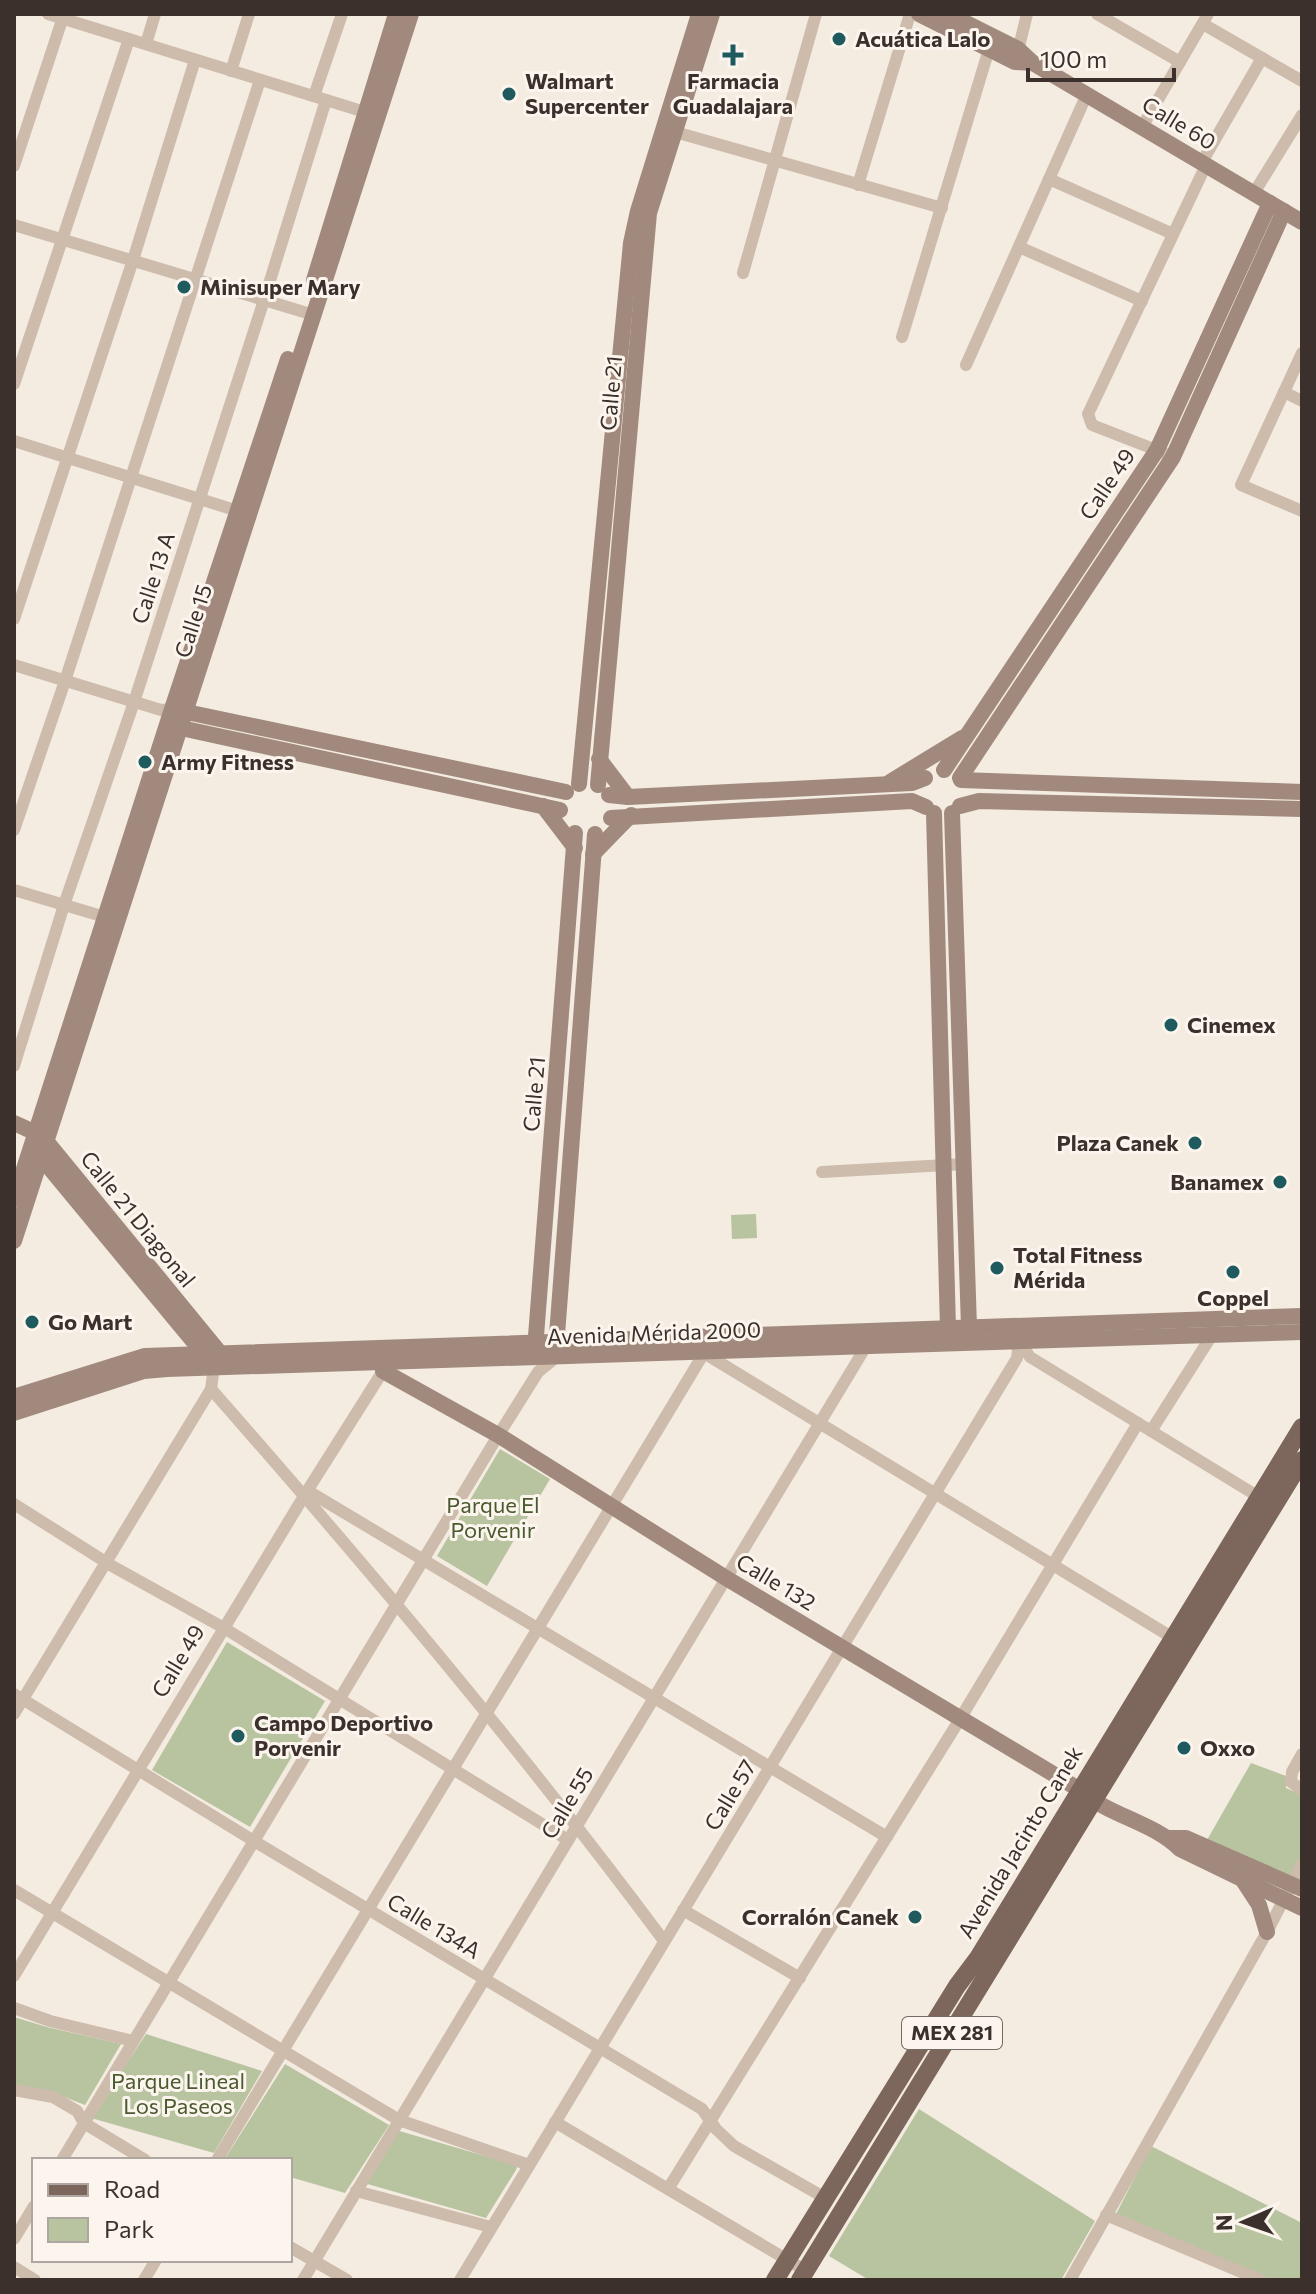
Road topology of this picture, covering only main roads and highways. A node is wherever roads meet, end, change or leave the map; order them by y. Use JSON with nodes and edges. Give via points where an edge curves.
{"nodes":[{"id":1,"x":1302,"y":1427,"type":"edge"},
{"id":2,"x":1302,"y":1460,"type":"edge"},
{"id":3,"x":1133,"y":1720,"type":"junction"},
{"id":4,"x":1058,"y":1842,"type":"junction"},
{"id":5,"x":803,"y":2276,"type":"edge"},
{"id":6,"x":775,"y":2280,"type":"edge"}],
"edges":[{"from":1,"to":3,"type":"main road","name":"Avenida Jacinto Canek","number":"MEX 281","via":[[1173,1638]]},
{"from":2,"to":3,"type":"main road","name":"Avenida Jacinto Canek","number":"MEX 281"},
{"from":3,"to":4,"type":"main road","name":"Avenida Jacinto Canek","number":"MEX 281","via":[[1080,1790]]},
{"from":3,"to":4,"type":"main road","name":"Avenida Jacinto Canek","number":"MEX 281","via":[[1095,1803]]},
{"from":4,"to":5,"type":"main road","name":"Avenida Jacinto Canek","number":"MEX 281"},
{"from":4,"to":6,"type":"main road","name":"Avenida Jacinto Canek","number":"MEX 281"}]}
